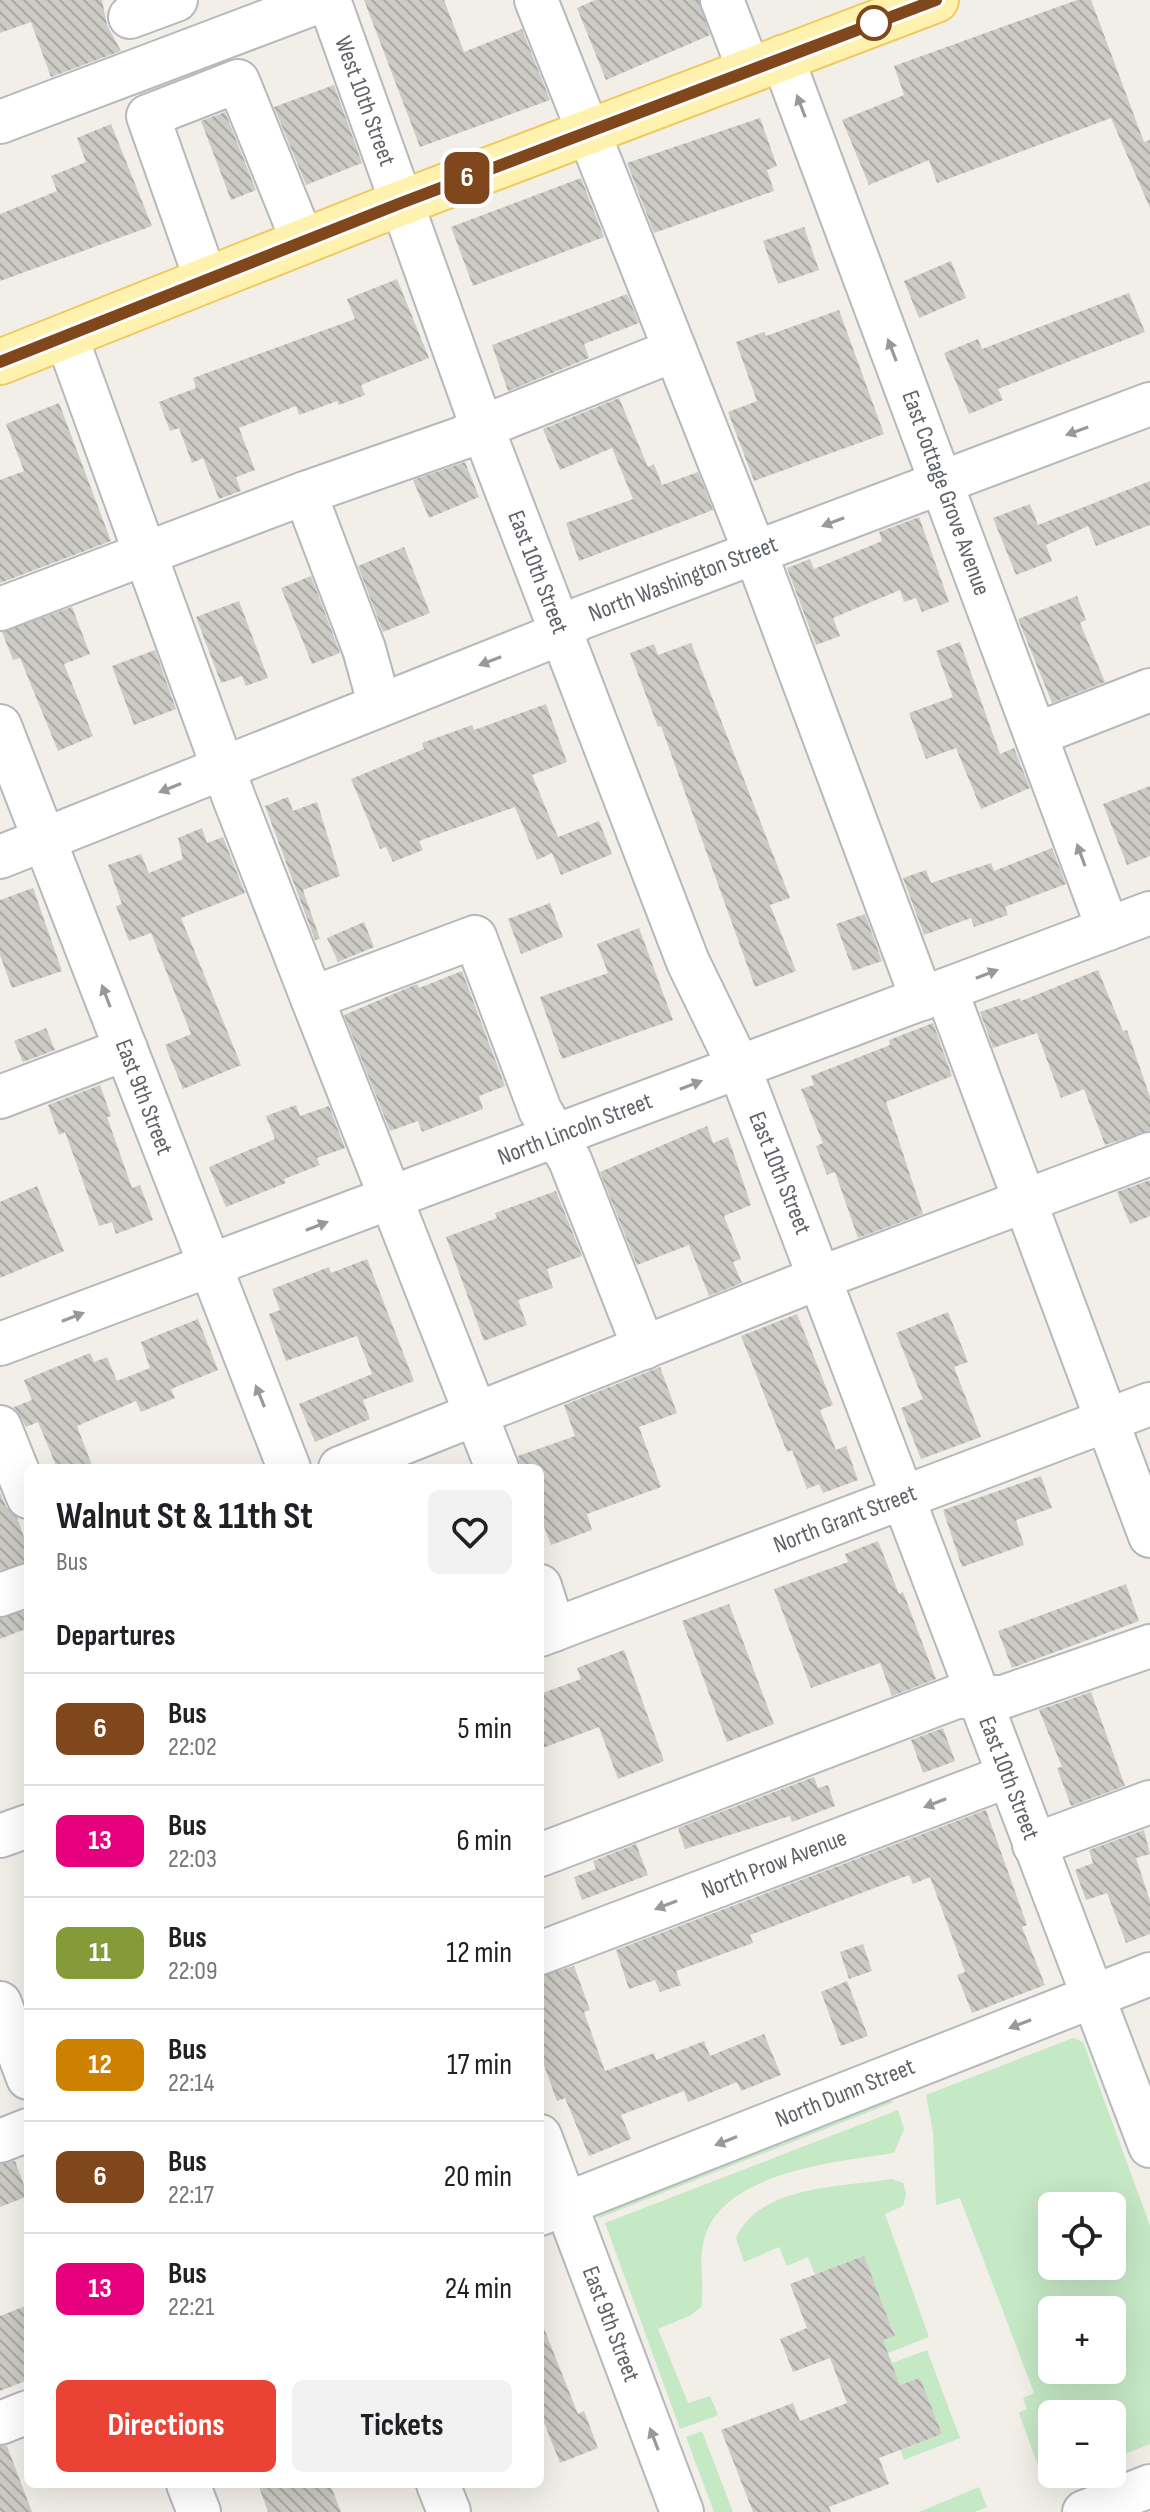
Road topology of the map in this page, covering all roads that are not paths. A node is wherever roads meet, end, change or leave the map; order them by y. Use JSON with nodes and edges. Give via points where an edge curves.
{"nodes":[{"id":1,"x":176,"y":0,"type":"edge"},
{"id":2,"x":326,"y":0,"type":"edge"},
{"id":3,"x":536,"y":0,"type":"edge"},
{"id":4,"x":722,"y":0,"type":"edge"},
{"id":5,"x":925,"y":2,"type":"edge"},
{"id":6,"x":259,"y":11,"type":"edge"},
{"id":7,"x":130,"y":17,"type":"dead end"},
{"id":8,"x":766,"y":64,"type":"junction"},
{"id":9,"x":0,"y":122,"type":"edge"},
{"id":10,"x":587,"y":132,"type":"junction"},
{"id":11,"x":401,"y":203,"type":"junction"},
{"id":12,"x":303,"y":242,"type":"junction"},
{"id":13,"x":206,"y":280,"type":"junction"},
{"id":14,"x":66,"y":336,"type":"junction"},
{"id":15,"x":675,"y":350,"type":"junction"},
{"id":16,"x":0,"y":362,"type":"edge"},
{"id":17,"x":1150,"y":404,"type":"edge"},
{"id":18,"x":482,"y":427,"type":"junction"},
{"id":19,"x":940,"y":482,"type":"junction"},
{"id":20,"x":305,"y":493,"type":"junction"},
{"id":21,"x":147,"y":551,"type":"junction"},
{"id":22,"x":755,"y":552,"type":"junction"},
{"id":23,"x":0,"y":609,"type":"edge"},
{"id":24,"x":560,"y":628,"type":"junction"},
{"id":25,"x":1150,"y":690,"type":"edge"},
{"id":26,"x":379,"y":703,"type":"junction"},
{"id":27,"x":0,"y":726,"type":"edge"},
{"id":28,"x":1037,"y":734,"type":"junction"},
{"id":29,"x":223,"y":767,"type":"junction"},
{"id":30,"x":44,"y":840,"type":"junction"},
{"id":31,"x":0,"y":857,"type":"edge"},
{"id":32,"x":1136,"y":927,"type":"edge"},
{"id":33,"x":934,"y":994,"type":"junction"},
{"id":34,"x":312,"y":998,"type":"junction"},
{"id":35,"x":126,"y":1049,"type":"junction"},
{"id":36,"x":739,"y":1067,"type":"junction"},
{"id":37,"x":0,"y":1097,"type":"edge"},
{"id":38,"x":555,"y":1136,"type":"junction"},
{"id":39,"x":1150,"y":1154,"type":"edge"},
{"id":40,"x":388,"y":1199,"type":"junction"},
{"id":41,"x":1026,"y":1201,"type":"junction"},
{"id":42,"x":208,"y":1266,"type":"junction"},
{"id":43,"x":821,"y":1278,"type":"junction"},
{"id":44,"x":0,"y":1344,"type":"edge"},
{"id":45,"x":644,"y":1348,"type":"junction"},
{"id":46,"x":1150,"y":1404,"type":"edge"},
{"id":47,"x":477,"y":1414,"type":"junction"},
{"id":48,"x":1109,"y":1420,"type":"junction"},
{"id":49,"x":0,"y":1427,"type":"edge"},
{"id":50,"x":287,"y":1464,"type":"edge"},
{"id":51,"x":350,"y":1464,"type":"edge"},
{"id":52,"x":496,"y":1464,"type":"edge"},
{"id":53,"x":24,"y":1487,"type":"edge"},
{"id":54,"x":901,"y":1498,"type":"junction"},
{"id":55,"x":1150,"y":1536,"type":"edge"},
{"id":56,"x":24,"y":1586,"type":"edge"},
{"id":57,"x":0,"y":1595,"type":"edge"},
{"id":58,"x":547,"y":1632,"type":"edge"},
{"id":59,"x":1150,"y":1646,"type":"edge"},
{"id":60,"x":978,"y":1697,"type":"junction"},
{"id":61,"x":1008,"y":1776,"type":"junction"},
{"id":62,"x":1150,"y":1802,"type":"edge"},
{"id":63,"x":24,"y":1827,"type":"edge"},
{"id":64,"x":0,"y":1836,"type":"edge"},
{"id":65,"x":1034,"y":1845,"type":"junction"},
{"id":66,"x":544,"y":1853,"type":"edge"},
{"id":67,"x":544,"y":1951,"type":"edge"},
{"id":68,"x":1150,"y":1974,"type":"edge"},
{"id":69,"x":1092,"y":1995,"type":"junction"},
{"id":70,"x":0,"y":2003,"type":"edge"},
{"id":71,"x":24,"y":2059,"type":"edge"},
{"id":72,"x":24,"y":2132,"type":"edge"},
{"id":73,"x":0,"y":2141,"type":"edge"},
{"id":74,"x":1150,"y":2146,"type":"edge"},
{"id":75,"x":544,"y":2158,"type":"edge"},
{"id":76,"x":553,"y":2209,"type":"edge"},
{"id":77,"x":24,"y":2414,"type":"edge"},
{"id":78,"x":0,"y":2423,"type":"edge"},
{"id":79,"x":1150,"y":2486,"type":"edge"},
{"id":80,"x":190,"y":2488,"type":"edge"},
{"id":81,"x":440,"y":2488,"type":"edge"},
{"id":82,"x":199,"y":2512,"type":"edge"},
{"id":83,"x":449,"y":2512,"type":"edge"},
{"id":84,"x":682,"y":2512,"type":"edge"},
{"id":85,"x":1084,"y":2512,"type":"edge"}],
"edges":[{"from":1,"to":7,"type":"street"},
{"from":2,"to":6,"type":"street"},
{"from":2,"to":11,"type":"street","name":"West 10th Street"},
{"from":3,"to":10,"type":"street"},
{"from":4,"to":8,"type":"street","name":"East Cottage Grove Avenue"},
{"from":5,"to":8,"type":"main road"},
{"from":6,"to":9,"type":"street"},
{"from":8,"to":10,"type":"main road"},
{"from":19,"to":8,"type":"street","name":"East Cottage Grove Avenue","one_way":true},
{"from":10,"to":11,"type":"main road"},
{"from":10,"to":15,"type":"street"},
{"from":11,"to":12,"type":"main road"},
{"from":11,"to":18,"type":"street","name":"East 10th Street"},
{"from":12,"to":13,"type":"main road"},
{"from":12,"to":13,"type":"street","via":[[238,81],[148,116]]},
{"from":13,"to":14,"type":"main road"},
{"from":14,"to":16,"type":"main road"},
{"from":14,"to":21,"type":"street"},
{"from":15,"to":18,"type":"street"},
{"from":15,"to":22,"type":"street"},
{"from":17,"to":19,"type":"street","name":"North Washington Street","one_way":true},
{"from":18,"to":20,"type":"street"},
{"from":18,"to":24,"type":"street","name":"East 10th Street"},
{"from":19,"to":22,"type":"street","name":"North Washington Street","one_way":true},
{"from":19,"to":28,"type":"street","name":"East Cottage Grove Avenue"},
{"from":20,"to":21,"type":"street"},
{"from":20,"to":26,"type":"street"},
{"from":21,"to":23,"type":"street"},
{"from":21,"to":29,"type":"street"},
{"from":22,"to":24,"type":"street","name":"North Washington Street"},
{"from":22,"to":33,"type":"street"},
{"from":24,"to":26,"type":"street","name":"North Washington Street","one_way":true,"via":[[542,641]]},
{"from":24,"to":36,"type":"street","name":"East 10th Street","via":[[688,962]]},
{"from":25,"to":28,"type":"street"},
{"from":26,"to":29,"type":"street","name":"North Washington Street"},
{"from":27,"to":30,"type":"street","name":"East 9th Street"},
{"from":32,"to":28,"type":"street","name":"East Cottage Grove Avenue","one_way":true},
{"from":29,"to":30,"type":"street","name":"North Washington Street","one_way":true},
{"from":29,"to":34,"type":"street"},
{"from":30,"to":31,"type":"street","name":"North Washington Street"},
{"from":35,"to":30,"type":"street","name":"East 9th Street","one_way":true},
{"from":33,"to":32,"type":"street","name":"North Lincoln Street","one_way":true},
{"from":33,"to":36,"type":"street","name":"North Lincoln Street"},
{"from":33,"to":41,"type":"street"},
{"from":34,"to":38,"type":"street","via":[[475,937],[540,1110]]},
{"from":34,"to":40,"type":"street"},
{"from":35,"to":37,"type":"street"},
{"from":35,"to":42,"type":"street","name":"East 9th Street"},
{"from":38,"to":36,"type":"street","name":"North Lincoln Street","one_way":true},
{"from":36,"to":43,"type":"street","name":"East 10th Street"},
{"from":38,"to":40,"type":"street","name":"North Lincoln Street"},
{"from":38,"to":45,"type":"street","via":[[570,1160]]},
{"from":39,"to":41,"type":"street"},
{"from":42,"to":40,"type":"street","name":"North Lincoln Street","one_way":true},
{"from":40,"to":47,"type":"street"},
{"from":41,"to":43,"type":"street"},
{"from":41,"to":48,"type":"street"},
{"from":44,"to":42,"type":"street","name":"North Lincoln Street","one_way":true},
{"from":50,"to":42,"type":"street","name":"East 9th Street","one_way":true},
{"from":43,"to":45,"type":"street"},
{"from":43,"to":54,"type":"street","name":"East 10th Street"},
{"from":45,"to":47,"type":"street"},
{"from":46,"to":48,"type":"street","name":"North Grant Street"},
{"from":47,"to":51,"type":"street"},
{"from":47,"to":52,"type":"street"},
{"from":48,"to":54,"type":"street","name":"North Grant Street"},
{"from":48,"to":55,"type":"street"},
{"from":49,"to":53,"type":"street"},
{"from":54,"to":58,"type":"street","name":"North Grant Street"},
{"from":54,"to":60,"type":"street","name":"East 10th Street"},
{"from":56,"to":57,"type":"street"},
{"from":59,"to":60,"type":"street","via":[[1003,1697]]},
{"from":60,"to":61,"type":"street","name":"East 10th Street"},
{"from":60,"to":66,"type":"street","via":[[956,1697]]},
{"from":61,"to":65,"type":"street","name":"East 10th Street"},
{"from":61,"to":67,"type":"street","name":"North Prow Avenue","one_way":true},
{"from":62,"to":65,"type":"street"},
{"from":63,"to":64,"type":"street"},
{"from":65,"to":69,"type":"street","name":"East 10th Street"},
{"from":68,"to":69,"type":"street","name":"North Dunn Street"},
{"from":69,"to":74,"type":"street","name":"East 10th Street"},
{"from":69,"to":76,"type":"street","name":"North Dunn Street","one_way":true},
{"from":70,"to":71,"type":"street"},
{"from":72,"to":73,"type":"street"},
{"from":75,"to":76,"type":"street","name":"East 9th Street"},
{"from":84,"to":76,"type":"street","name":"East 9th Street","one_way":true},
{"from":77,"to":78,"type":"street"},
{"from":79,"to":85,"type":"street"},
{"from":80,"to":82,"type":"street"},
{"from":81,"to":83,"type":"street"}]}
